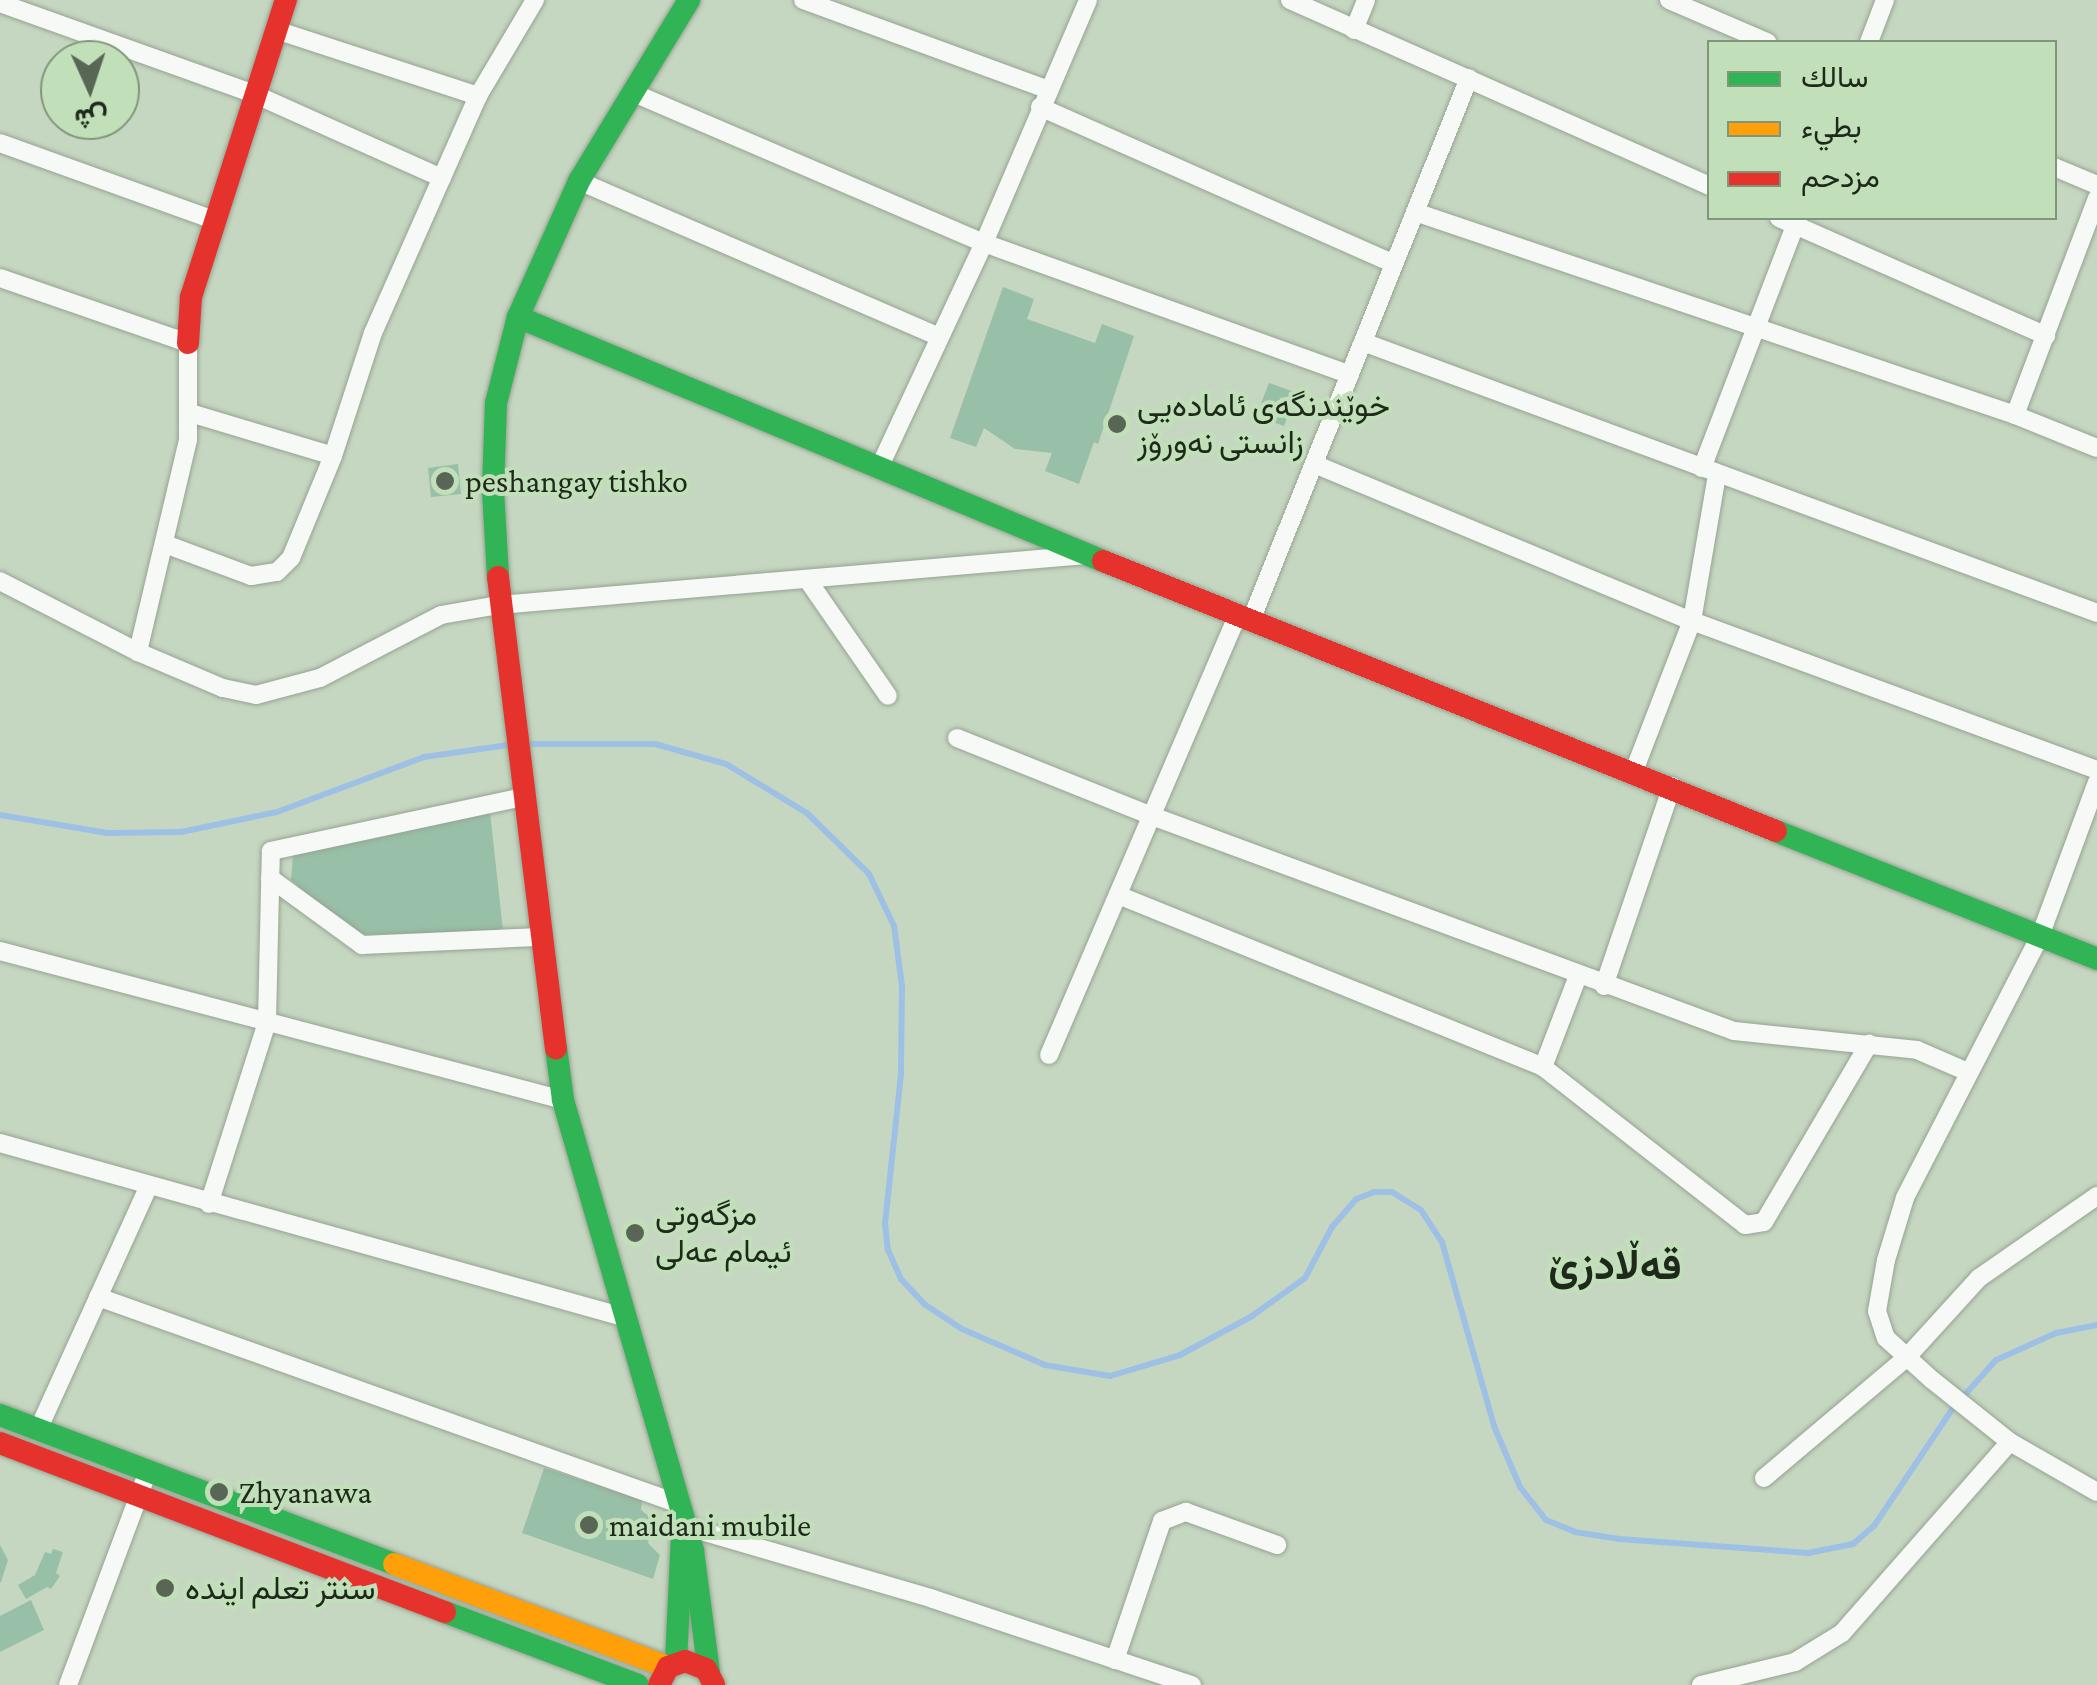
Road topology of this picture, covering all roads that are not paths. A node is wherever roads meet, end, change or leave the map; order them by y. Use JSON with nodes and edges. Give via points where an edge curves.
{"nodes":[{"id":1,"x":286,"y":0,"type":"edge"},
{"id":2,"x":535,"y":0,"type":"edge"},
{"id":3,"x":689,"y":0,"type":"edge"},
{"id":4,"x":803,"y":0,"type":"edge"},
{"id":5,"x":1088,"y":0,"type":"edge"},
{"id":6,"x":1290,"y":0,"type":"edge"},
{"id":7,"x":1366,"y":0,"type":"edge"},
{"id":8,"x":1669,"y":0,"type":"edge"},
{"id":9,"x":1884,"y":0,"type":"edge"},
{"id":10,"x":0,"y":3,"type":"edge"},
{"id":11,"x":276,"y":30,"type":"junction"},
{"id":12,"x":1354,"y":30,"type":"junction"},
{"id":13,"x":1762,"y":40,"type":"edge"},
{"id":14,"x":1870,"y":40,"type":"edge"},
{"id":15,"x":1469,"y":78,"type":"junction"},
{"id":16,"x":254,"y":94,"type":"junction"},
{"id":17,"x":636,"y":94,"type":"junction"},
{"id":18,"x":478,"y":96,"type":"junction"},
{"id":19,"x":1044,"y":99,"type":"junction"},
{"id":20,"x":0,"y":144,"type":"edge"},
{"id":21,"x":2057,"y":168,"type":"edge"},
{"id":22,"x":442,"y":178,"type":"junction"},
{"id":23,"x":579,"y":181,"type":"junction"},
{"id":24,"x":1707,"y":185,"type":"edge"},
{"id":25,"x":2097,"y":185,"type":"edge"},
{"id":26,"x":2097,"y":198,"type":"edge"},
{"id":27,"x":1415,"y":212,"type":"junction"},
{"id":28,"x":214,"y":220,"type":"junction"},
{"id":29,"x":1790,"y":220,"type":"edge"},
{"id":30,"x":984,"y":244,"type":"junction"},
{"id":31,"x":1394,"y":264,"type":"junction"},
{"id":32,"x":0,"y":278,"type":"edge"},
{"id":33,"x":518,"y":317,"type":"junction"},
{"id":34,"x":1755,"y":327,"type":"junction"},
{"id":35,"x":938,"y":336,"type":"junction"},
{"id":36,"x":2046,"y":336,"type":"junction"},
{"id":37,"x":1363,"y":342,"type":"junction"},
{"id":38,"x":188,"y":343,"type":"junction"},
{"id":39,"x":1350,"y":375,"type":"junction"},
{"id":40,"x":190,"y":413,"type":"junction"},
{"id":41,"x":2015,"y":415,"type":"junction"},
{"id":42,"x":2097,"y":448,"type":"edge"},
{"id":43,"x":334,"y":456,"type":"junction"},
{"id":44,"x":1314,"y":464,"type":"junction"},
{"id":45,"x":880,"y":466,"type":"junction"},
{"id":46,"x":1709,"y":472,"type":"junction"},
{"id":47,"x":165,"y":544,"type":"junction"},
{"id":48,"x":1087,"y":555,"type":"junction"},
{"id":49,"x":807,"y":579,"type":"junction"},
{"id":50,"x":0,"y":581,"type":"edge"},
{"id":51,"x":500,"y":605,"type":"junction"},
{"id":52,"x":2097,"y":614,"type":"edge"},
{"id":53,"x":1245,"y":618,"type":"junction"},
{"id":54,"x":1692,"y":621,"type":"junction"},
{"id":55,"x":138,"y":652,"type":"junction"},
{"id":56,"x":888,"y":696,"type":"dead end"},
{"id":57,"x":957,"y":738,"type":"dead end"},
{"id":58,"x":2097,"y":770,"type":"edge"},
{"id":59,"x":1634,"y":771,"type":"junction"},
{"id":60,"x":2097,"y":782,"type":"edge"},
{"id":61,"x":1672,"y":786,"type":"junction"},
{"id":62,"x":521,"y":794,"type":"junction"},
{"id":63,"x":1152,"y":816,"type":"junction"},
{"id":64,"x":270,"y":878,"type":"junction"},
{"id":65,"x":1118,"y":895,"type":"junction"},
{"id":66,"x":2040,"y":936,"type":"junction"},
{"id":67,"x":541,"y":937,"type":"junction"},
{"id":68,"x":0,"y":951,"type":"edge"},
{"id":69,"x":2097,"y":959,"type":"edge"},
{"id":70,"x":1578,"y":976,"type":"junction"},
{"id":71,"x":1604,"y":986,"type":"junction"},
{"id":72,"x":267,"y":1022,"type":"junction"},
{"id":73,"x":1869,"y":1044,"type":"junction"},
{"id":74,"x":1049,"y":1055,"type":"dead end"},
{"id":75,"x":1543,"y":1067,"type":"junction"},
{"id":76,"x":1968,"y":1072,"type":"junction"},
{"id":77,"x":563,"y":1100,"type":"junction"},
{"id":78,"x":0,"y":1143,"type":"edge"},
{"id":79,"x":148,"y":1186,"type":"junction"},
{"id":80,"x":2097,"y":1196,"type":"edge"},
{"id":81,"x":209,"y":1204,"type":"junction"},
{"id":82,"x":98,"y":1297,"type":"junction"},
{"id":83,"x":627,"y":1318,"type":"junction"},
{"id":84,"x":1907,"y":1358,"type":"junction"},
{"id":85,"x":0,"y":1415,"type":"edge"},
{"id":86,"x":38,"y":1430,"type":"junction"},
{"id":87,"x":2010,"y":1442,"type":"junction"},
{"id":88,"x":0,"y":1443,"type":"edge"},
{"id":89,"x":1764,"y":1478,"type":"dead end"},
{"id":90,"x":142,"y":1485,"type":"junction"},
{"id":91,"x":2097,"y":1492,"type":"edge"},
{"id":92,"x":681,"y":1515,"type":"junction"},
{"id":93,"x":1277,"y":1545,"type":"dead end"},
{"id":94,"x":1115,"y":1660,"type":"junction"},
{"id":95,"x":668,"y":1672,"type":"edge"},
{"id":96,"x":714,"y":1682,"type":"edge"},
{"id":97,"x":68,"y":1685,"type":"edge"},
{"id":98,"x":638,"y":1685,"type":"edge"},
{"id":99,"x":1192,"y":1685,"type":"edge"},
{"id":100,"x":1701,"y":1685,"type":"edge"}],
"edges":[{"from":1,"to":11,"type":"street"},
{"from":2,"to":18,"type":"street"},
{"from":3,"to":17,"type":"street"},
{"from":4,"to":19,"type":"street"},
{"from":5,"to":19,"type":"street"},
{"from":6,"to":12,"type":"street"},
{"from":7,"to":12,"type":"street"},
{"from":8,"to":13,"type":"street"},
{"from":9,"to":14,"type":"street"},
{"from":10,"to":16,"type":"street"},
{"from":11,"to":16,"type":"street"},
{"from":11,"to":18,"type":"street"},
{"from":12,"to":15,"type":"street"},
{"from":15,"to":24,"type":"street"},
{"from":15,"to":27,"type":"street"},
{"from":16,"to":22,"type":"street"},
{"from":16,"to":28,"type":"street"},
{"from":17,"to":23,"type":"street"},
{"from":17,"to":30,"type":"street"},
{"from":18,"to":22,"type":"street"},
{"from":19,"to":30,"type":"street"},
{"from":19,"to":31,"type":"street"},
{"from":20,"to":28,"type":"street"},
{"from":21,"to":25,"type":"street"},
{"from":22,"to":43,"type":"street","via":[[373,332]]},
{"from":23,"to":33,"type":"street"},
{"from":23,"to":35,"type":"street"},
{"from":26,"to":36,"type":"street"},
{"from":27,"to":31,"type":"street"},
{"from":27,"to":34,"type":"street"},
{"from":28,"to":38,"type":"street","via":[[191,296]]},
{"from":29,"to":34,"type":"street"},
{"from":29,"to":36,"type":"street"},
{"from":30,"to":35,"type":"street"},
{"from":30,"to":39,"type":"street"},
{"from":31,"to":37,"type":"street"},
{"from":32,"to":38,"type":"street"},
{"from":33,"to":45,"type":"street"},
{"from":33,"to":51,"type":"street","via":[[504,358],[493,444]]},
{"from":34,"to":41,"type":"street"},
{"from":34,"to":46,"type":"street"},
{"from":35,"to":45,"type":"street"},
{"from":36,"to":41,"type":"street"},
{"from":37,"to":39,"type":"street"},
{"from":37,"to":46,"type":"street"},
{"from":38,"to":40,"type":"street"},
{"from":39,"to":44,"type":"street"},
{"from":40,"to":43,"type":"street"},
{"from":40,"to":47,"type":"street"},
{"from":41,"to":42,"type":"street"},
{"from":43,"to":47,"type":"street","via":[[298,546],[277,572],[251,576]]},
{"from":44,"to":53,"type":"street"},
{"from":44,"to":54,"type":"street"},
{"from":45,"to":48,"type":"street"},
{"from":46,"to":52,"type":"street"},
{"from":46,"to":54,"type":"street"},
{"from":47,"to":55,"type":"street"},
{"from":48,"to":49,"type":"street"},
{"from":48,"to":53,"type":"street"},
{"from":49,"to":51,"type":"street"},
{"from":49,"to":56,"type":"street"},
{"from":50,"to":55,"type":"street"},
{"from":51,"to":55,"type":"street","via":[[440,615],[320,678],[269,693],[235,692]]},
{"from":51,"to":62,"type":"street"},
{"from":53,"to":59,"type":"street"},
{"from":53,"to":63,"type":"street"},
{"from":54,"to":58,"type":"street"},
{"from":54,"to":59,"type":"street"},
{"from":57,"to":63,"type":"street"},
{"from":59,"to":61,"type":"street"},
{"from":60,"to":66,"type":"street"},
{"from":61,"to":66,"type":"street"},
{"from":61,"to":71,"type":"street"},
{"from":62,"to":64,"type":"street","via":[[271,851]]},
{"from":62,"to":67,"type":"street"},
{"from":63,"to":65,"type":"street"},
{"from":63,"to":70,"type":"street"},
{"from":64,"to":67,"type":"street","via":[[362,945]]},
{"from":64,"to":72,"type":"street"},
{"from":65,"to":74,"type":"street"},
{"from":65,"to":75,"type":"street"},
{"from":66,"to":69,"type":"street"},
{"from":66,"to":76,"type":"street"},
{"from":67,"to":77,"type":"street"},
{"from":68,"to":72,"type":"street"},
{"from":70,"to":71,"type":"street"},
{"from":70,"to":75,"type":"street"},
{"from":71,"to":73,"type":"street","via":[[1734,1032]]},
{"from":72,"to":77,"type":"street"},
{"from":72,"to":81,"type":"street"},
{"from":73,"to":75,"type":"street","via":[[1764,1222],[1745,1225]]},
{"from":73,"to":76,"type":"street","via":[[1917,1050]]},
{"from":76,"to":84,"type":"street","via":[[1905,1198],[1882,1280],[1878,1322]]},
{"from":77,"to":83,"type":"street"},
{"from":78,"to":79,"type":"street"},
{"from":79,"to":81,"type":"street"},
{"from":79,"to":82,"type":"street"},
{"from":80,"to":84,"type":"street","via":[[1979,1278]]},
{"from":81,"to":83,"type":"street"},
{"from":82,"to":86,"type":"street"},
{"from":82,"to":92,"type":"street"},
{"from":83,"to":92,"type":"street"},
{"from":84,"to":87,"type":"street"},
{"from":84,"to":89,"type":"street"},
{"from":85,"to":86,"type":"street"},
{"from":86,"to":90,"type":"street"},
{"from":87,"to":91,"type":"street"},
{"from":87,"to":100,"type":"street","via":[[1842,1633],[1795,1662]]},
{"from":88,"to":90,"type":"street"},
{"from":90,"to":95,"type":"street"},
{"from":90,"to":97,"type":"street"},
{"from":90,"to":98,"type":"street"},
{"from":92,"to":94,"type":"street"},
{"from":92,"to":95,"type":"street"},
{"from":92,"to":96,"type":"street","via":[[696,1564]]},
{"from":93,"to":94,"type":"street","via":[[1186,1512],[1162,1521]]},
{"from":94,"to":99,"type":"street"},
{"from":95,"to":96,"type":"street","via":[[695,1662]]}]}
